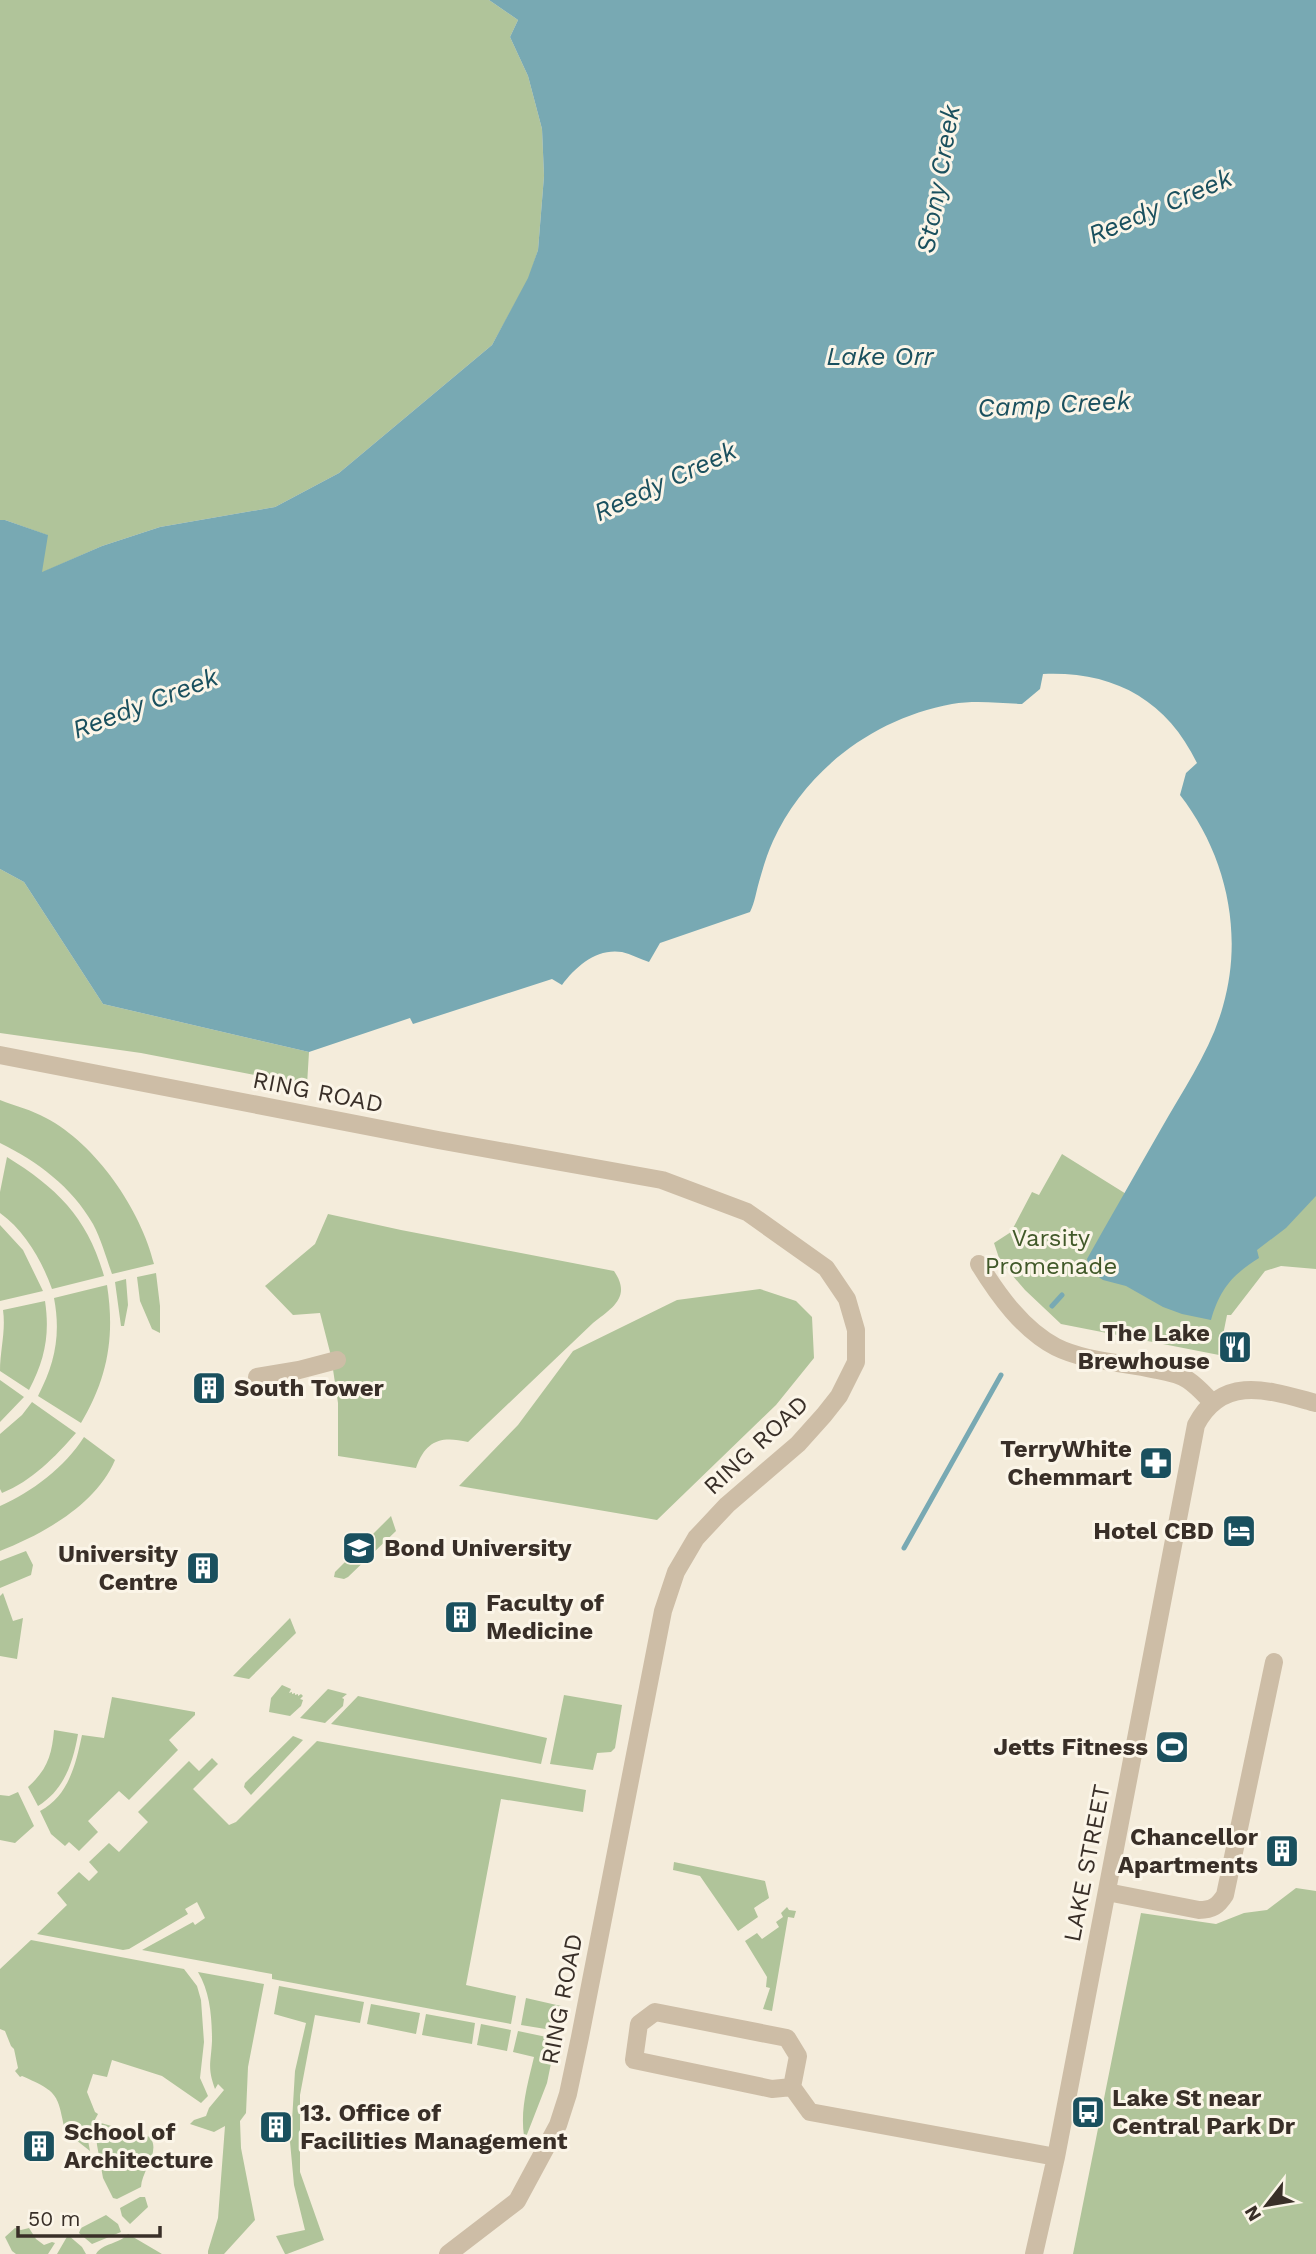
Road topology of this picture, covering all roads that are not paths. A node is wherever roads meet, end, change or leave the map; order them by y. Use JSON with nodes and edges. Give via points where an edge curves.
{"nodes":[{"id":1,"x":0,"y":1055,"type":"edge"},
{"id":2,"x":979,"y":1264,"type":"dead end"},
{"id":3,"x":337,"y":1360,"type":"dead end"},
{"id":4,"x":257,"y":1377,"type":"dead end"},
{"id":5,"x":1212,"y":1402,"type":"junction"},
{"id":6,"x":1316,"y":1403,"type":"edge"},
{"id":7,"x":1274,"y":1662,"type":"dead end"},
{"id":8,"x":1107,"y":1892,"type":"junction"},
{"id":9,"x":792,"y":2087,"type":"junction"},
{"id":10,"x":1056,"y":2157,"type":"junction"},
{"id":11,"x":448,"y":2254,"type":"edge"},
{"id":12,"x":1034,"y":2254,"type":"edge"}],
"edges":[{"from":1,"to":11,"type":"street","name":"RING ROAD","via":[[662,1180],[747,1212],[826,1268],[847,1299],[856,1329],[856,1362],[839,1396],[798,1444],[710,1521],[676,1572],[660,1624],[580,2037],[558,2125],[517,2201]]},
{"from":2,"to":5,"type":"street","via":[[1026,1324],[1056,1346],[1178,1375]]},
{"from":3,"to":4,"type":"street"},
{"from":5,"to":6,"type":"street","via":[[1250,1390]]},
{"from":5,"to":8,"type":"street","name":"LAKE STREET","via":[[1196,1425]]},
{"from":7,"to":8,"type":"street","via":[[1220,1903],[1199,1910]]},
{"from":8,"to":10,"type":"street","name":"LAKE STREET"},
{"from":9,"to":9,"type":"street","via":[[772,2089],[635,2060],[639,2025],[655,2012],[787,2038],[798,2056]]},
{"from":9,"to":10,"type":"street","via":[[810,2112]]},
{"from":10,"to":12,"type":"street","name":"LAKE STREET"}]}
